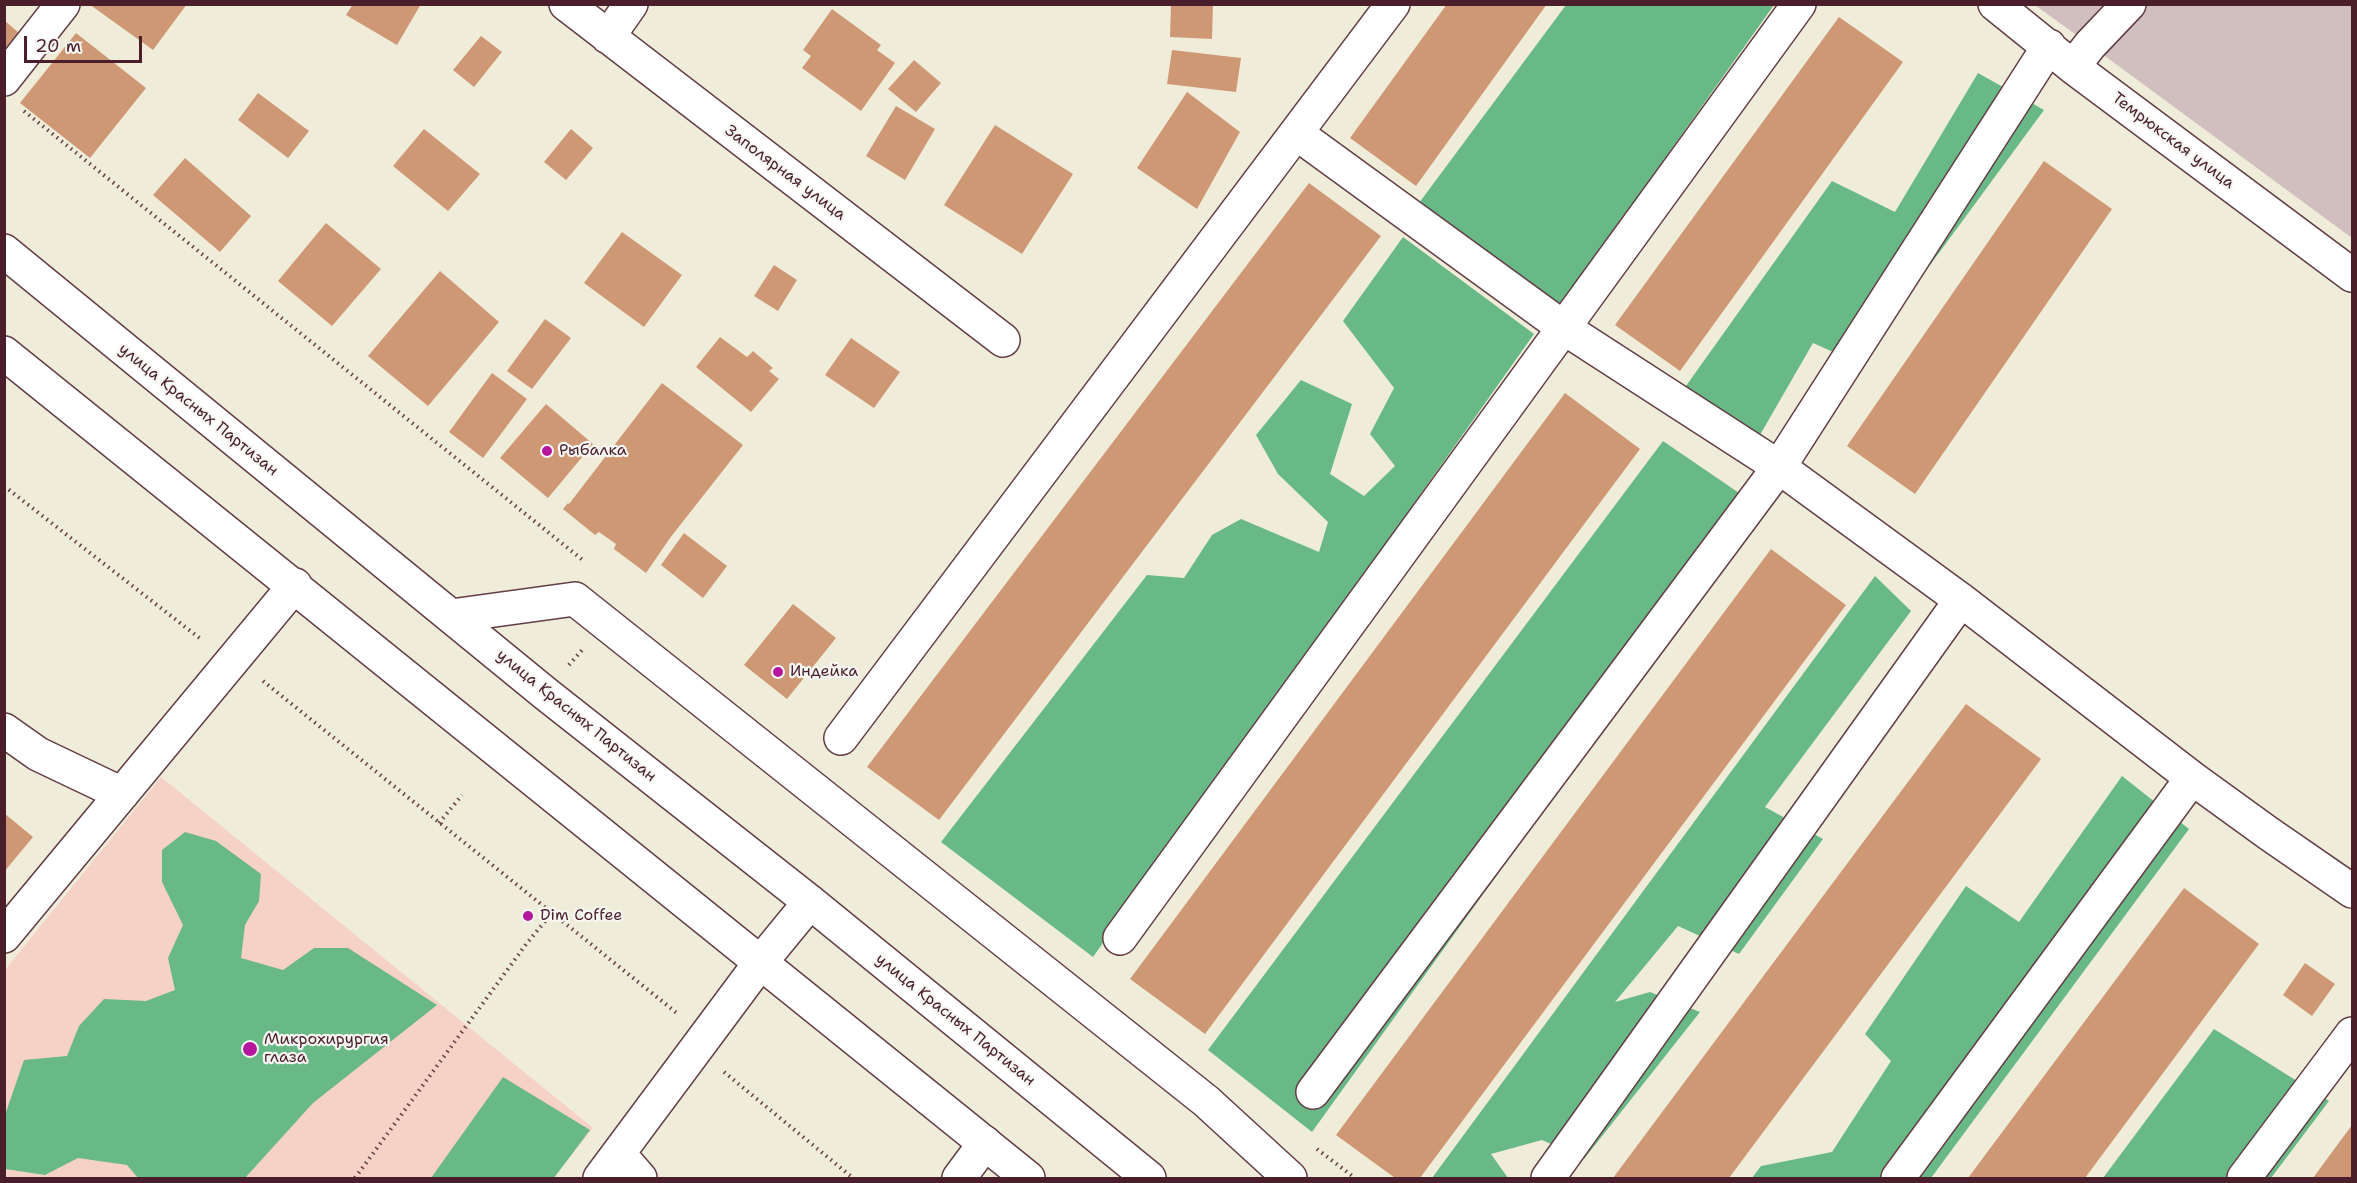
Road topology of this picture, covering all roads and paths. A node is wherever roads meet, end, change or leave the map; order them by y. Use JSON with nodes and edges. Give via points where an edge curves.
{"nodes":[{"id":1,"x":63,"y":4,"type":"edge"},
{"id":2,"x":566,"y":4,"type":"edge"},
{"id":3,"x":631,"y":4,"type":"edge"},
{"id":4,"x":1393,"y":4,"type":"edge"},
{"id":5,"x":1799,"y":4,"type":"edge"},
{"id":6,"x":1995,"y":4,"type":"edge"},
{"id":7,"x":2129,"y":4,"type":"edge"},
{"id":8,"x":608,"y":37,"type":"junction"},
{"id":9,"x":2049,"y":46,"type":"junction"},
{"id":10,"x":2073,"y":67,"type":"junction"},
{"id":11,"x":4,"y":79,"type":"edge"},
{"id":12,"x":1296,"y":133,"type":"junction"},
{"id":13,"x":4,"y":251,"type":"edge"},
{"id":14,"x":2352,"y":275,"type":"edge"},
{"id":15,"x":1564,"y":328,"type":"junction"},
{"id":16,"x":1003,"y":340,"type":"dead end"},
{"id":17,"x":4,"y":353,"type":"edge"},
{"id":18,"x":1779,"y":467,"type":"junction"},
{"id":19,"x":4,"y":486,"type":"edge"},
{"id":20,"x":295,"y":585,"type":"junction"},
{"id":21,"x":1961,"y":600,"type":"junction"},
{"id":22,"x":451,"y":616,"type":"junction"},
{"id":23,"x":230,"y":662,"type":"junction"},
{"id":24,"x":4,"y":730,"type":"edge"},
{"id":25,"x":841,"y":738,"type":"dead end"},
{"id":26,"x":2192,"y":778,"type":"junction"},
{"id":27,"x":122,"y":794,"type":"junction"},
{"id":28,"x":462,"y":795,"type":"dead end"},
{"id":29,"x":439,"y":823,"type":"junction"},
{"id":30,"x":2352,"y":891,"type":"edge"},
{"id":31,"x":810,"y":902,"type":"junction"},
{"id":32,"x":552,"y":913,"type":"junction"},
{"id":33,"x":4,"y":936,"type":"edge"},
{"id":34,"x":1120,"y":938,"type":"dead end"},
{"id":35,"x":759,"y":963,"type":"junction"},
{"id":36,"x":2352,"y":1034,"type":"edge"},
{"id":37,"x":695,"y":1048,"type":"junction"},
{"id":38,"x":1313,"y":1092,"type":"dead end"},
{"id":39,"x":985,"y":1143,"type":"junction"},
{"id":40,"x":610,"y":1166,"type":"edge"},
{"id":41,"x":355,"y":1179,"type":"edge"},
{"id":42,"x":640,"y":1179,"type":"edge"},
{"id":43,"x":853,"y":1179,"type":"edge"},
{"id":44,"x":959,"y":1179,"type":"edge"},
{"id":45,"x":1028,"y":1179,"type":"edge"},
{"id":46,"x":1149,"y":1179,"type":"edge"},
{"id":47,"x":1290,"y":1179,"type":"edge"},
{"id":48,"x":1548,"y":1179,"type":"edge"},
{"id":49,"x":1898,"y":1179,"type":"edge"},
{"id":50,"x":2244,"y":1179,"type":"edge"}],
"edges":[{"from":1,"to":11,"type":"main road"},
{"from":2,"to":8,"type":"main road","name":"Заполярная улица"},
{"from":3,"to":8,"type":"main road"},
{"from":4,"to":12,"type":"main road"},
{"from":5,"to":15,"type":"main road"},
{"from":6,"to":9,"type":"main road","name":"Темрюкская улица"},
{"from":7,"to":10,"type":"main road"},
{"from":8,"to":16,"type":"main road","name":"Заполярная улица"},
{"from":9,"to":10,"type":"main road","name":"Темрюкская улица"},
{"from":9,"to":18,"type":"main road"},
{"from":10,"to":14,"type":"main road","name":"Темрюкская улица"},
{"from":12,"to":15,"type":"main road"},
{"from":12,"to":25,"type":"main road"},
{"from":13,"to":22,"type":"main road","name":"улица Красных Партизан"},
{"from":15,"to":18,"type":"main road"},
{"from":15,"to":34,"type":"main road"},
{"from":17,"to":20,"type":"main road"},
{"from":18,"to":21,"type":"main road"},
{"from":18,"to":38,"type":"main road"},
{"from":19,"to":23,"type":"path"},
{"from":20,"to":23,"type":"main road"},
{"from":20,"to":35,"type":"main road"},
{"from":21,"to":26,"type":"main road"},
{"from":21,"to":48,"type":"main road"},
{"from":22,"to":31,"type":"main road","name":"улица Красных Партизан"},
{"from":22,"to":47,"type":"main road","via":[[575,599],[1206,1101]]},
{"from":23,"to":27,"type":"main road"},
{"from":23,"to":29,"type":"path","via":[[254,673]]},
{"from":24,"to":27,"type":"main road","via":[[38,754]]},
{"from":26,"to":30,"type":"main road"},
{"from":26,"to":49,"type":"main road"},
{"from":27,"to":33,"type":"main road"},
{"from":28,"to":29,"type":"path"},
{"from":29,"to":32,"type":"path"},
{"from":31,"to":35,"type":"main road"},
{"from":31,"to":46,"type":"main road","name":"улица Красных Партизан"},
{"from":32,"to":37,"type":"path","via":[[683,1018]]},
{"from":32,"to":41,"type":"path"},
{"from":35,"to":37,"type":"main road"},
{"from":35,"to":39,"type":"main road"},
{"from":36,"to":50,"type":"main road"},
{"from":37,"to":40,"type":"main road"},
{"from":37,"to":43,"type":"path"},
{"from":39,"to":44,"type":"main road"},
{"from":39,"to":45,"type":"main road"},
{"from":40,"to":42,"type":"main road"}]}
